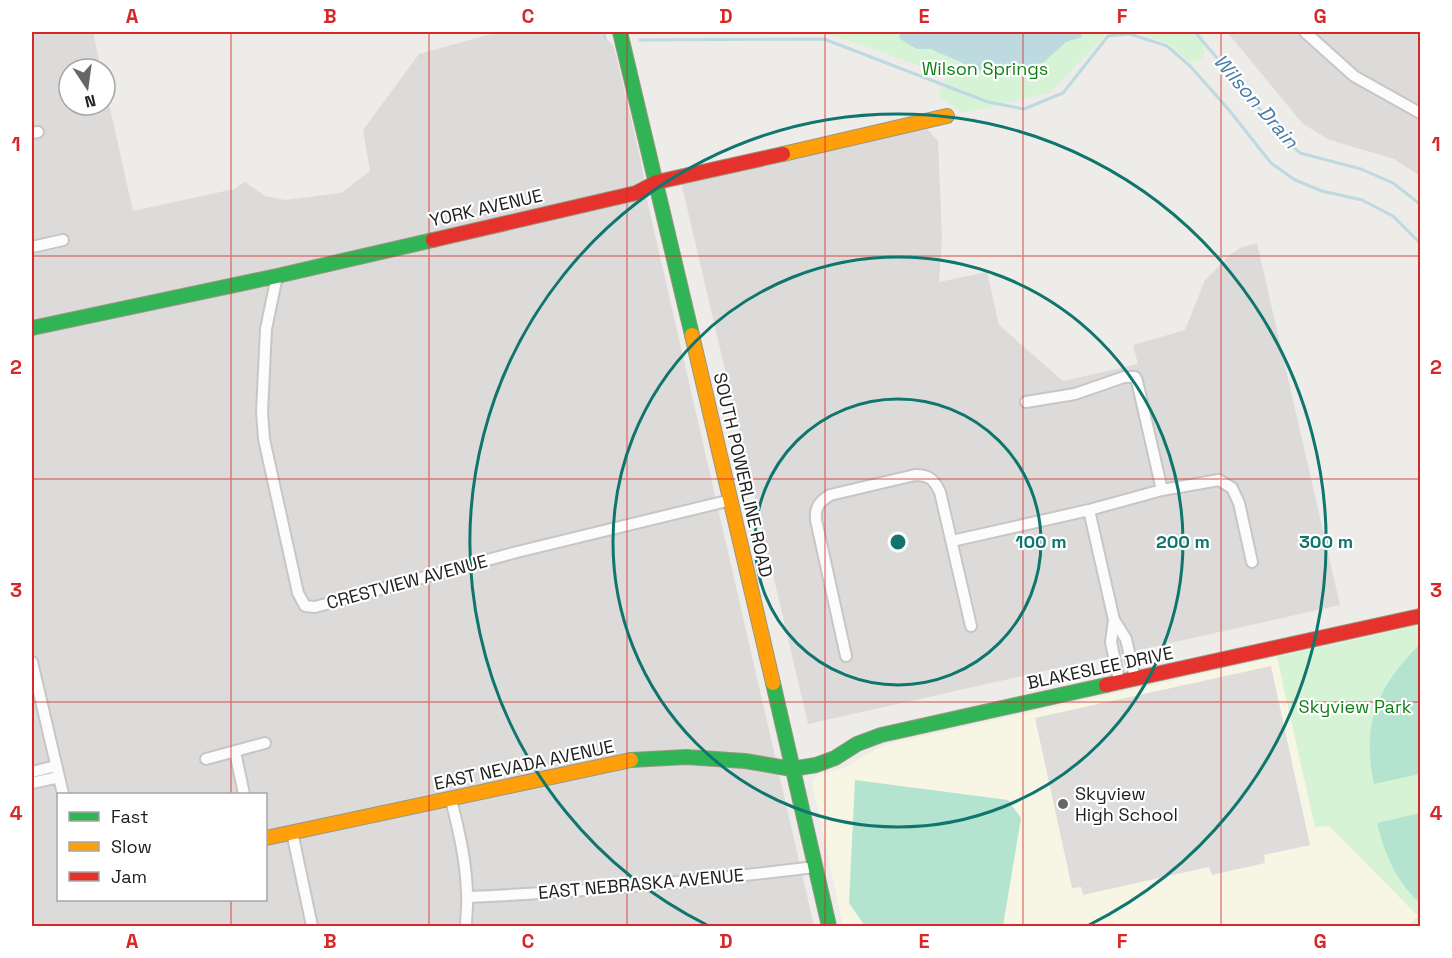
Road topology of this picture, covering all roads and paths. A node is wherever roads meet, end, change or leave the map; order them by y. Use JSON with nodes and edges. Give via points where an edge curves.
{"nodes":[{"id":1,"x":620,"y":32,"type":"edge"},
{"id":2,"x":1305,"y":32,"type":"edge"},
{"id":3,"x":1420,"y":113,"type":"edge"},
{"id":4,"x":947,"y":116,"type":"dead end"},
{"id":5,"x":657,"y":182,"type":"junction"},
{"id":6,"x":63,"y":240,"type":"dead end"},
{"id":7,"x":32,"y":247,"type":"edge"},
{"id":8,"x":277,"y":276,"type":"junction"},
{"id":9,"x":32,"y":328,"type":"edge"},
{"id":10,"x":1026,"y":402,"type":"dead end"},
{"id":11,"x":1162,"y":490,"type":"junction"},
{"id":12,"x":731,"y":500,"type":"junction"},
{"id":13,"x":1089,"y":510,"type":"junction"},
{"id":14,"x":952,"y":541,"type":"junction"},
{"id":15,"x":1252,"y":562,"type":"dead end"},
{"id":16,"x":1420,"y":616,"type":"edge"},
{"id":17,"x":1114,"y":620,"type":"junction"},
{"id":18,"x":970,"y":626,"type":"dead end"},
{"id":19,"x":846,"y":656,"type":"dead end"},
{"id":20,"x":32,"y":662,"type":"edge"},
{"id":21,"x":1135,"y":678,"type":"junction"},
{"id":22,"x":1119,"y":681,"type":"junction"},
{"id":23,"x":265,"y":743,"type":"dead end"},
{"id":24,"x":235,"y":752,"type":"junction"},
{"id":25,"x":206,"y":759,"type":"dead end"},
{"id":26,"x":56,"y":766,"type":"junction"},
{"id":27,"x":792,"y":769,"type":"junction"},
{"id":28,"x":32,"y":772,"type":"edge"},
{"id":29,"x":59,"y":777,"type":"junction"},
{"id":30,"x":32,"y":783,"type":"edge"},
{"id":31,"x":63,"y":793,"type":"edge"},
{"id":32,"x":244,"y":793,"type":"edge"},
{"id":33,"x":451,"y":800,"type":"junction"},
{"id":34,"x":292,"y":832,"type":"junction"},
{"id":35,"x":267,"y":838,"type":"edge"},
{"id":36,"x":815,"y":867,"type":"junction"},
{"id":37,"x":468,"y":897,"type":"junction"},
{"id":38,"x":312,"y":927,"type":"edge"},
{"id":39,"x":466,"y":927,"type":"edge"},
{"id":40,"x":829,"y":927,"type":"edge"}],
"edges":[{"from":1,"to":5,"type":"street","name":"SOUTH POWERLINE ROAD"},
{"from":2,"to":3,"type":"street","via":[[1354,76]]},
{"from":4,"to":5,"type":"street","name":"YORK AVENUE"},
{"from":5,"to":8,"type":"street","name":"YORK AVENUE","via":[[636,193]]},
{"from":5,"to":12,"type":"street","name":"SOUTH POWERLINE ROAD"},
{"from":6,"to":7,"type":"street"},
{"from":8,"to":9,"type":"street","name":"YORK AVENUE"},
{"from":8,"to":12,"type":"street","name":"CRESTVIEW AVENUE","via":[[266,329],[264,439],[298,594],[305,606],[315,607]]},
{"from":10,"to":11,"type":"street","via":[[1075,394],[1124,376],[1134,377]]},
{"from":11,"to":13,"type":"street"},
{"from":11,"to":15,"type":"street","via":[[1219,480],[1232,488]]},
{"from":12,"to":27,"type":"street","name":"SOUTH POWERLINE ROAD"},
{"from":13,"to":14,"type":"street"},
{"from":13,"to":17,"type":"street"},
{"from":14,"to":18,"type":"street"},
{"from":14,"to":19,"type":"street","via":[[940,492],[934,480],[925,475],[830,495],[821,501],[815,510]]},
{"from":16,"to":21,"type":"street","name":"BLAKESLEE DRIVE"},
{"from":17,"to":21,"type":"street","via":[[1126,639]]},
{"from":17,"to":22,"type":"street","via":[[1111,642]]},
{"from":20,"to":26,"type":"street"},
{"from":21,"to":22,"type":"street","name":"BLAKESLEE DRIVE"},
{"from":22,"to":27,"type":"street","name":"BLAKESLEE DRIVE","via":[[881,735],[835,758]]},
{"from":23,"to":24,"type":"street"},
{"from":24,"to":25,"type":"street"},
{"from":24,"to":32,"type":"street"},
{"from":26,"to":28,"type":"street"},
{"from":26,"to":29,"type":"street"},
{"from":27,"to":33,"type":"street","name":"EAST NEVADA AVENUE","via":[[686,757],[637,759]]},
{"from":27,"to":36,"type":"street","name":"SOUTH POWERLINE ROAD"},
{"from":29,"to":30,"type":"street"},
{"from":29,"to":31,"type":"street"},
{"from":33,"to":34,"type":"street","name":"EAST NEVADA AVENUE"},
{"from":33,"to":37,"type":"street"},
{"from":34,"to":35,"type":"street","name":"EAST NEVADA AVENUE"},
{"from":34,"to":38,"type":"street"},
{"from":36,"to":37,"type":"street","name":"EAST NEBRASKA AVENUE","via":[[567,892]]},
{"from":36,"to":40,"type":"street","name":"SOUTH POWERLINE ROAD"},
{"from":37,"to":39,"type":"street"}]}
